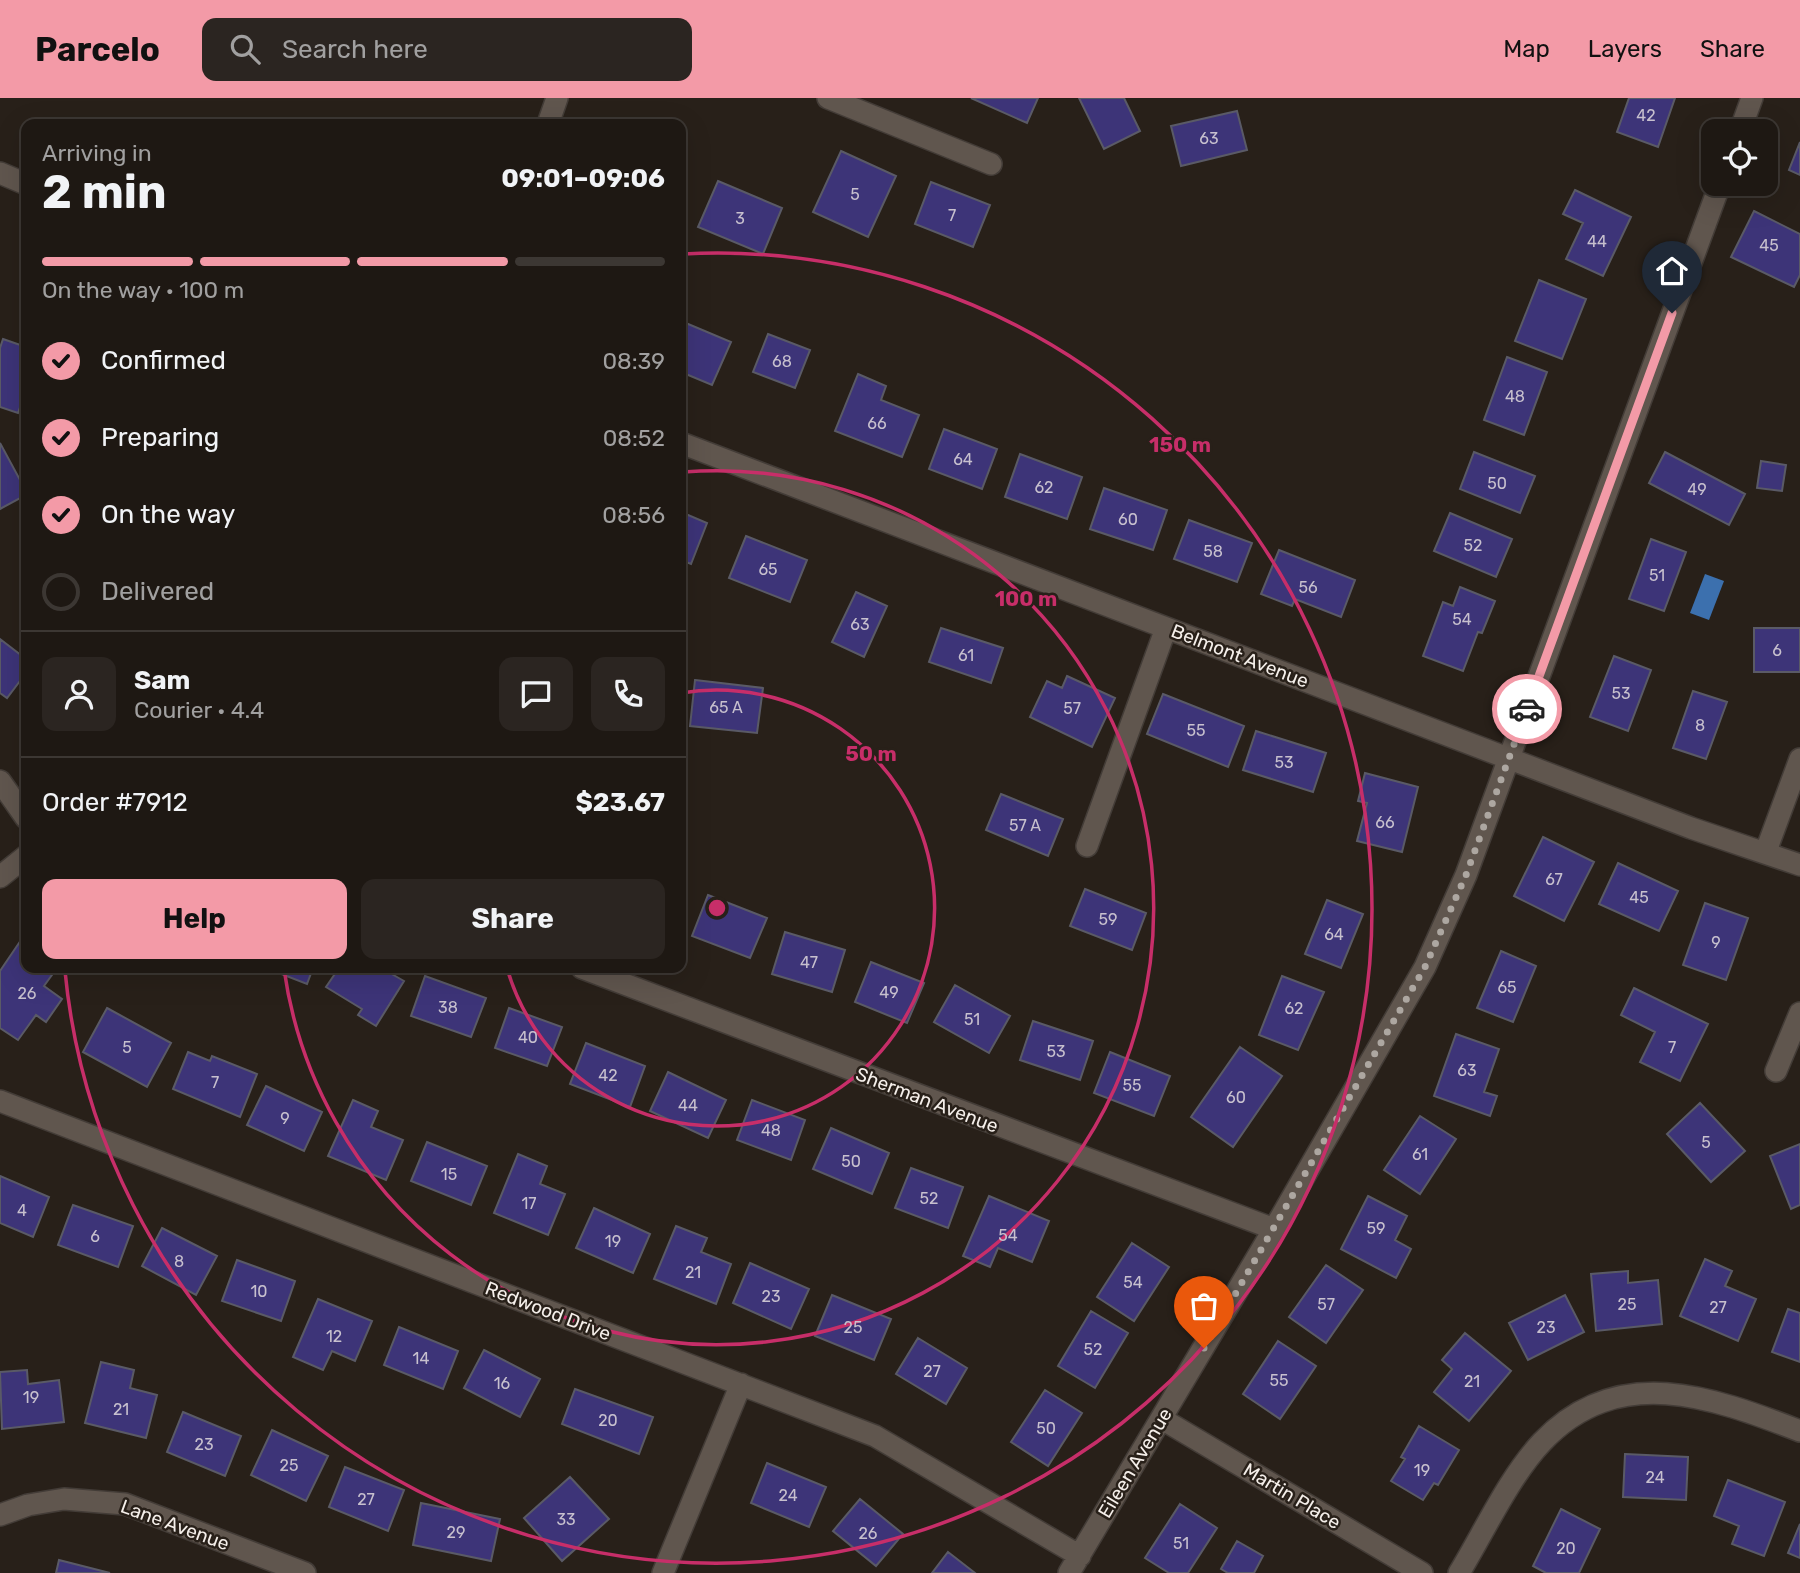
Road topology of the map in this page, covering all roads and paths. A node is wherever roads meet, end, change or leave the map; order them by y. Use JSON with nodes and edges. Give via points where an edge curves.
{"nodes":[{"id":1,"x":557,"y":98,"type":"edge"},
{"id":2,"x":828,"y":98,"type":"edge"},
{"id":3,"x":1752,"y":98,"type":"edge"},
{"id":4,"x":550,"y":119,"type":"edge"},
{"id":5,"x":1744,"y":119,"type":"edge"},
{"id":6,"x":990,"y":164,"type":"dead end"},
{"id":7,"x":0,"y":173,"type":"edge"},
{"id":8,"x":21,"y":182,"type":"edge"},
{"id":9,"x":1716,"y":196,"type":"edge"},
{"id":10,"x":686,"y":445,"type":"edge"},
{"id":11,"x":1166,"y":628,"type":"junction"},
{"id":12,"x":1508,"y":758,"type":"junction"},
{"id":13,"x":1800,"y":759,"type":"edge"},
{"id":14,"x":0,"y":781,"type":"edge"},
{"id":15,"x":21,"y":811,"type":"edge"},
{"id":16,"x":1087,"y":846,"type":"dead end"},
{"id":17,"x":1766,"y":851,"type":"junction"},
{"id":18,"x":21,"y":860,"type":"edge"},
{"id":19,"x":1800,"y":865,"type":"edge"},
{"id":20,"x":0,"y":877,"type":"edge"},
{"id":21,"x":595,"y":973,"type":"edge"},
{"id":22,"x":1800,"y":1013,"type":"edge"},
{"id":23,"x":1776,"y":1071,"type":"dead end"},
{"id":24,"x":0,"y":1101,"type":"edge"},
{"id":25,"x":1274,"y":1229,"type":"junction"},
{"id":26,"x":741,"y":1384,"type":"junction"},
{"id":27,"x":1162,"y":1419,"type":"junction"},
{"id":28,"x":1800,"y":1431,"type":"edge"},
{"id":29,"x":0,"y":1515,"type":"edge"},
{"id":30,"x":1074,"y":1565,"type":"edge"},
{"id":31,"x":305,"y":1573,"type":"edge"},
{"id":32,"x":663,"y":1573,"type":"edge"},
{"id":33,"x":1422,"y":1573,"type":"edge"},
{"id":34,"x":1459,"y":1573,"type":"edge"}],
"edges":[{"from":1,"to":4,"type":"street"},
{"from":2,"to":6,"type":"street"},
{"from":3,"to":5,"type":"street"},
{"from":7,"to":8,"type":"street"},
{"from":9,"to":12,"type":"street","name":"Eileen Avenue"},
{"from":10,"to":11,"type":"street","name":"Belmont Avenue"},
{"from":11,"to":12,"type":"street","name":"Belmont Avenue"},
{"from":11,"to":16,"type":"street"},
{"from":12,"to":17,"type":"street","name":"Belmont Avenue","via":[[1691,828]]},
{"from":12,"to":25,"type":"street","name":"Eileen Avenue","via":[[1466,875],[1425,967]]},
{"from":13,"to":17,"type":"street"},
{"from":14,"to":15,"type":"street"},
{"from":17,"to":19,"type":"street","name":"Belmont Avenue"},
{"from":18,"to":20,"type":"street"},
{"from":21,"to":25,"type":"street","name":"Sherman Avenue"},
{"from":22,"to":23,"type":"street"},
{"from":24,"to":26,"type":"street","name":"Redwood Drive"},
{"from":25,"to":27,"type":"street","name":"Eileen Avenue"},
{"from":26,"to":30,"type":"street","name":"Redwood Drive","via":[[875,1436]]},
{"from":26,"to":32,"type":"street"},
{"from":27,"to":30,"type":"street","name":"Eileen Avenue"},
{"from":27,"to":33,"type":"street","name":"Martin Place"},
{"from":28,"to":34,"type":"street","via":[[1690,1394],[1634,1393],[1605,1401],[1570,1418],[1542,1442]]},
{"from":29,"to":31,"type":"street","name":"Lane Avenue","via":[[64,1499],[125,1504]]}]}
